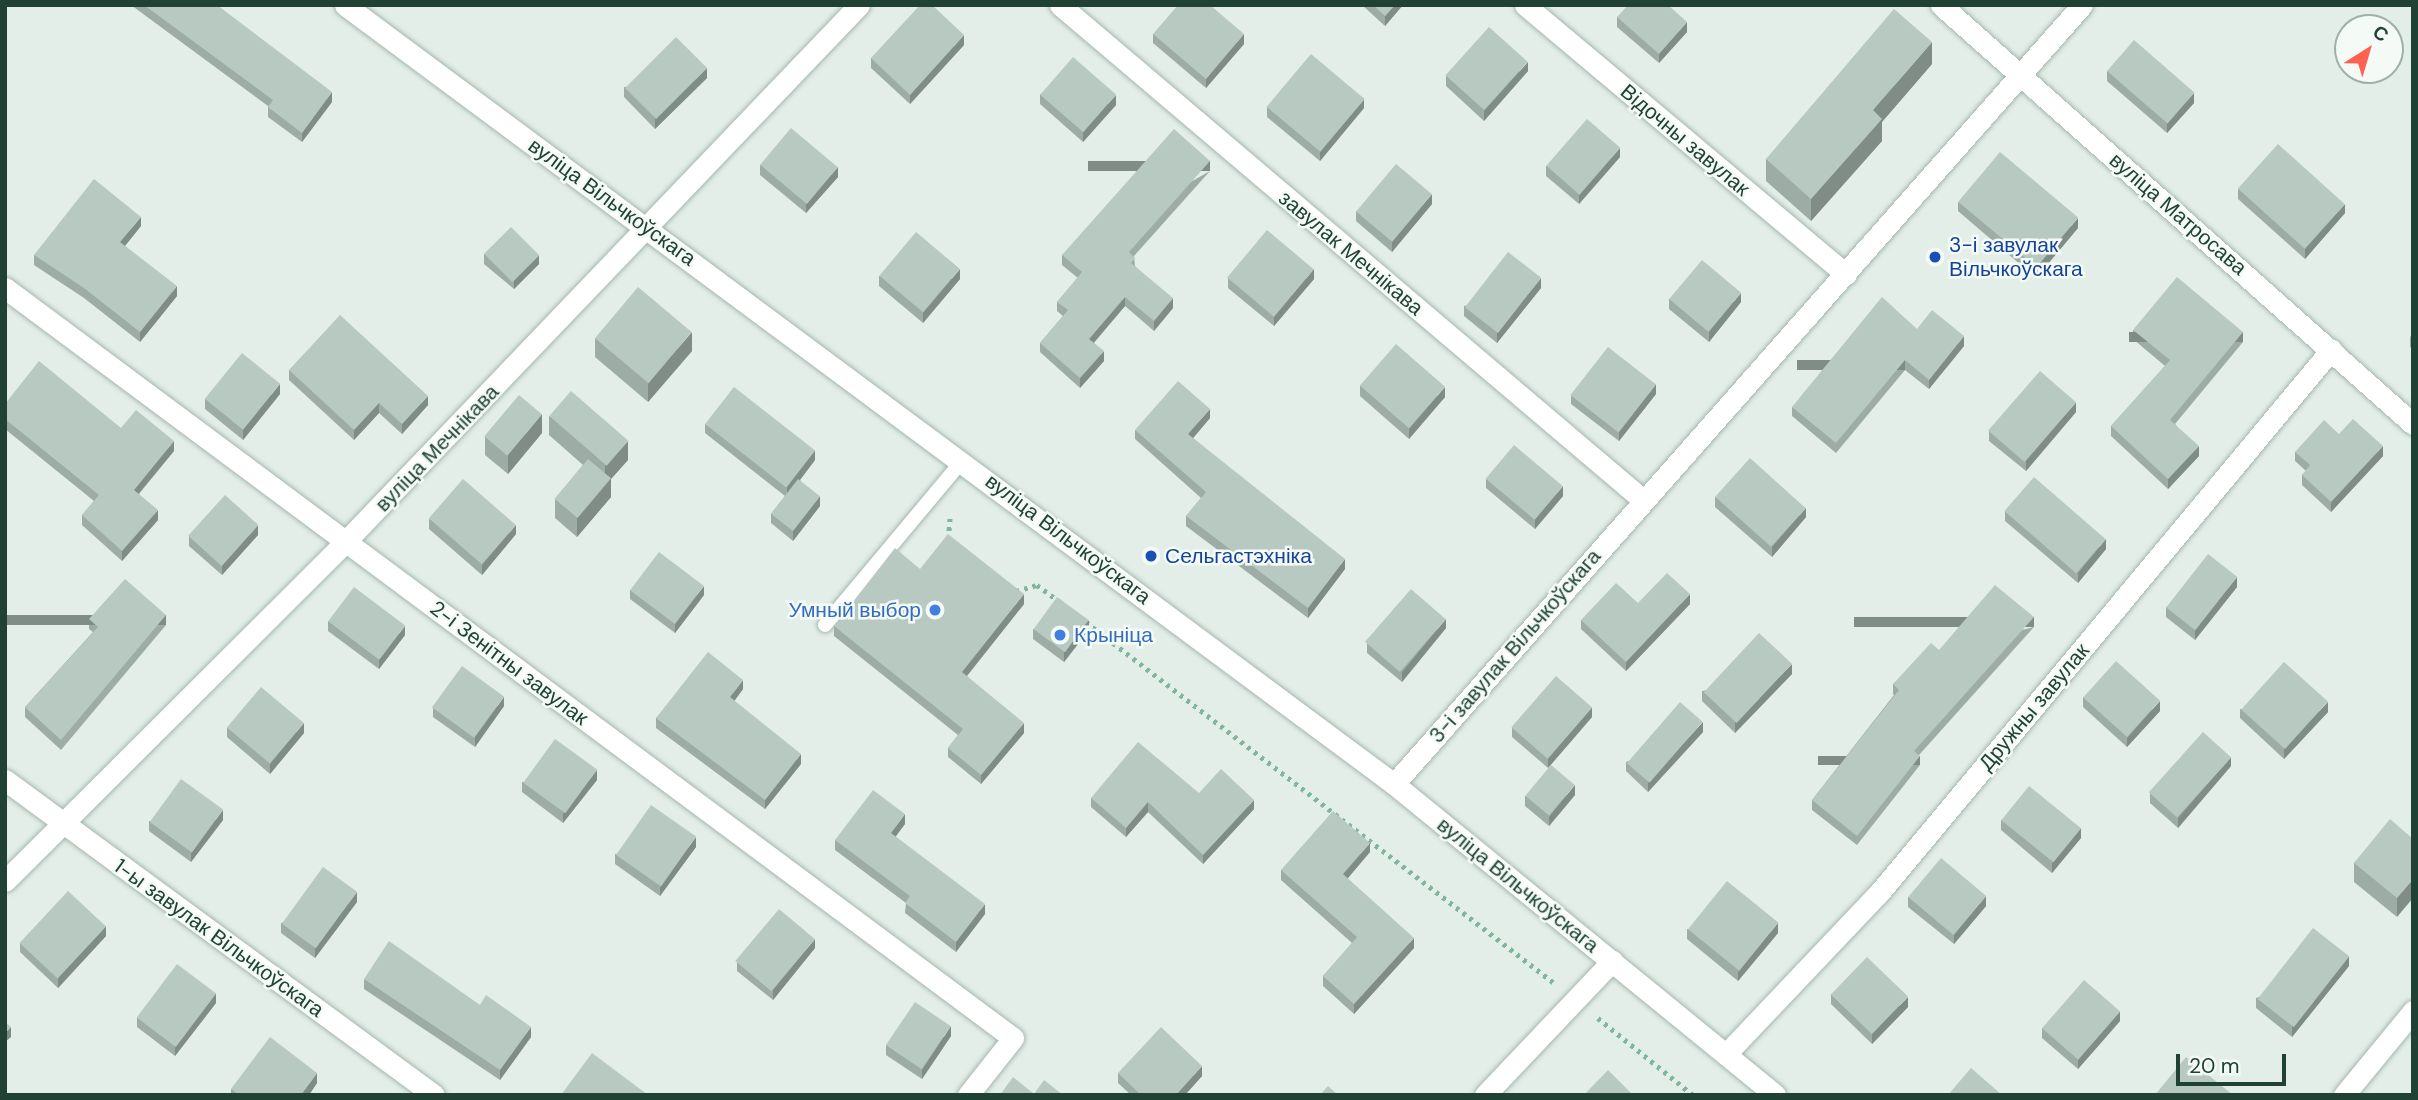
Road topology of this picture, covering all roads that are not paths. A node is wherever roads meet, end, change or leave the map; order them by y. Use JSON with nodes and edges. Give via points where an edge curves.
{"nodes":[{"id":1,"x":345,"y":5,"type":"edge"},
{"id":2,"x":859,"y":5,"type":"edge"},
{"id":3,"x":1060,"y":5,"type":"edge"},
{"id":4,"x":1525,"y":5,"type":"edge"},
{"id":5,"x":1941,"y":5,"type":"edge"},
{"id":6,"x":2082,"y":5,"type":"edge"},
{"id":7,"x":2021,"y":75,"type":"junction"},
{"id":8,"x":649,"y":229,"type":"junction"},
{"id":9,"x":1846,"y":274,"type":"junction"},
{"id":10,"x":5,"y":288,"type":"edge"},
{"id":11,"x":2331,"y":349,"type":"junction"},
{"id":12,"x":2413,"y":424,"type":"edge"},
{"id":13,"x":963,"y":460,"type":"junction"},
{"id":14,"x":1643,"y":500,"type":"junction"},
{"id":15,"x":346,"y":541,"type":"junction"},
{"id":16,"x":825,"y":625,"type":"dead end"},
{"id":17,"x":5,"y":780,"type":"edge"},
{"id":18,"x":1394,"y":784,"type":"junction"},
{"id":19,"x":62,"y":823,"type":"junction"},
{"id":20,"x":5,"y":881,"type":"edge"},
{"id":21,"x":1612,"y":961,"type":"junction"},
{"id":22,"x":2413,"y":1011,"type":"edge"},
{"id":23,"x":1726,"y":1054,"type":"junction"},
{"id":24,"x":434,"y":1095,"type":"edge"},
{"id":25,"x":968,"y":1095,"type":"edge"},
{"id":26,"x":1485,"y":1095,"type":"edge"},
{"id":27,"x":1775,"y":1095,"type":"edge"},
{"id":28,"x":2344,"y":1095,"type":"edge"}],
"edges":[{"from":1,"to":8,"type":"street","name":"вуліца Вільчкоўскага"},
{"from":2,"to":8,"type":"street","name":"вуліца Мечнікава"},
{"from":3,"to":14,"type":"street","name":"завулак Мечнікава"},
{"from":4,"to":9,"type":"street","name":"Відочны завулак"},
{"from":5,"to":7,"type":"street","name":"вуліца Матросава"},
{"from":6,"to":7,"type":"street","name":"3-і завулак Вільчкоўскага"},
{"from":7,"to":9,"type":"street","name":"3-і завулак Вільчкоўскага"},
{"from":7,"to":11,"type":"street","name":"вуліца Матросава"},
{"from":8,"to":13,"type":"street","name":"вуліца Вільчкоўскага"},
{"from":8,"to":15,"type":"street","name":"вуліца Мечнікава"},
{"from":9,"to":14,"type":"street","name":"3-і завулак Вільчкоўскага"},
{"from":10,"to":15,"type":"street","name":"2-і Зенітны завулак"},
{"from":11,"to":12,"type":"street","name":"вуліца Матросава"},
{"from":11,"to":23,"type":"street","name":"Дружны завулак","via":[[1879,893]]},
{"from":13,"to":16,"type":"lane"},
{"from":13,"to":18,"type":"street","name":"вуліца Вільчкоўскага"},
{"from":14,"to":18,"type":"street","name":"3-і завулак Вільчкоўскага"},
{"from":15,"to":19,"type":"street","name":"вуліца Мечнікава"},
{"from":15,"to":25,"type":"street","name":"2-і Зенітны завулак","via":[[1013,1038]]},
{"from":17,"to":19,"type":"street","name":"1-ы завулак Вільчкоўскага"},
{"from":18,"to":21,"type":"street","name":"вуліца Вільчкоўскага"},
{"from":19,"to":20,"type":"street","name":"вуліца Мечнікава"},
{"from":19,"to":24,"type":"street","name":"1-ы завулак Вільчкоўскага"},
{"from":21,"to":23,"type":"street","name":"вуліца Вільчкоўскага"},
{"from":21,"to":26,"type":"street"},
{"from":22,"to":28,"type":"street"},
{"from":23,"to":27,"type":"street","name":"вуліца Вільчкоўскага"}]}
